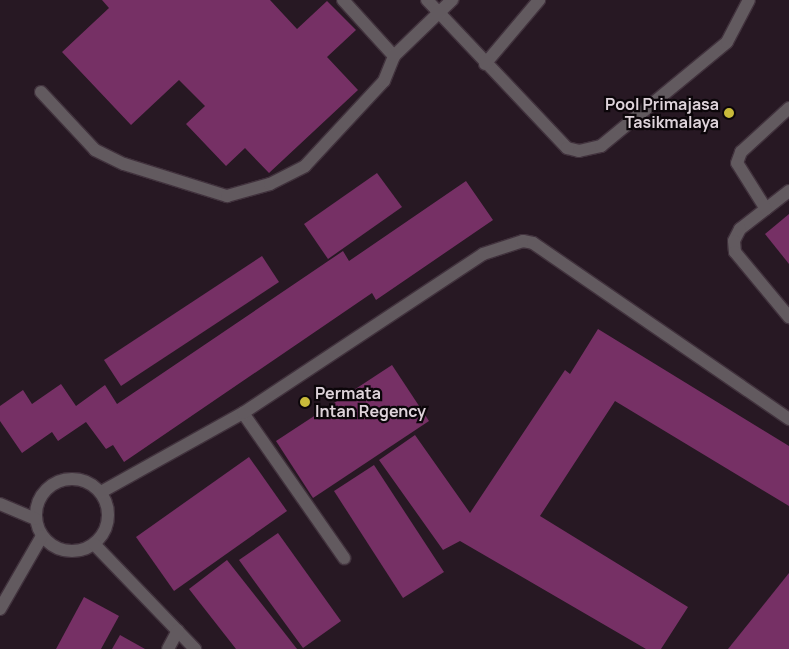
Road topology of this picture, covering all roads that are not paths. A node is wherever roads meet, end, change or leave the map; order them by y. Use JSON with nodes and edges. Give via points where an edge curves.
{"nodes":[{"id":1,"x":343,"y":0,"type":"edge"},
{"id":2,"x":428,"y":0,"type":"edge"},
{"id":3,"x":452,"y":0,"type":"edge"},
{"id":4,"x":539,"y":0,"type":"edge"},
{"id":5,"x":749,"y":0,"type":"edge"},
{"id":6,"x":440,"y":12,"type":"junction"},
{"id":7,"x":394,"y":56,"type":"junction"},
{"id":8,"x":485,"y":64,"type":"junction"},
{"id":9,"x":41,"y":92,"type":"dead end"},
{"id":10,"x":789,"y":108,"type":"edge"},
{"id":11,"x":789,"y":191,"type":"edge"},
{"id":12,"x":766,"y":209,"type":"junction"},
{"id":13,"x":789,"y":317,"type":"edge"},
{"id":14,"x":243,"y":413,"type":"junction"},
{"id":15,"x":789,"y":419,"type":"edge"},
{"id":16,"x":101,"y":492,"type":"junction"},
{"id":17,"x":0,"y":504,"type":"edge"},
{"id":18,"x":35,"y":519,"type":"junction"},
{"id":19,"x":42,"y":536,"type":"junction"},
{"id":20,"x":94,"y":544,"type":"junction"},
{"id":21,"x":344,"y":558,"type":"dead end"},
{"id":22,"x":0,"y":609,"type":"edge"},
{"id":23,"x":178,"y":630,"type":"junction"},
{"id":24,"x":168,"y":649,"type":"edge"},
{"id":25,"x":196,"y":649,"type":"edge"}],
"edges":[{"from":1,"to":7,"type":"street"},
{"from":2,"to":6,"type":"street"},
{"from":3,"to":6,"type":"street"},
{"from":4,"to":8,"type":"street"},
{"from":5,"to":8,"type":"street","via":[[727,42],[601,146],[589,150],[567,148]]},
{"from":6,"to":7,"type":"street"},
{"from":6,"to":8,"type":"street"},
{"from":7,"to":9,"type":"street","via":[[384,82],[305,166],[270,184],[227,196],[124,164],[95,150]]},
{"from":10,"to":12,"type":"street","via":[[741,152],[737,163]]},
{"from":11,"to":12,"type":"street"},
{"from":12,"to":13,"type":"street","via":[[740,229],[734,240],[735,252]]},
{"from":14,"to":15,"type":"street","via":[[484,254],[523,241],[533,243]]},
{"from":14,"to":16,"type":"street"},
{"from":14,"to":21,"type":"street"},
{"from":16,"to":18,"type":"street","via":[[86,481],[67,478],[50,485],[38,500]]},
{"from":16,"to":20,"type":"street","via":[[109,510],[106,530]]},
{"from":17,"to":18,"type":"street"},
{"from":18,"to":19,"type":"street"},
{"from":19,"to":20,"type":"street","via":[[57,549],[76,552]]},
{"from":19,"to":22,"type":"street"},
{"from":20,"to":23,"type":"street"},
{"from":23,"to":24,"type":"street"},
{"from":23,"to":25,"type":"street"}]}
